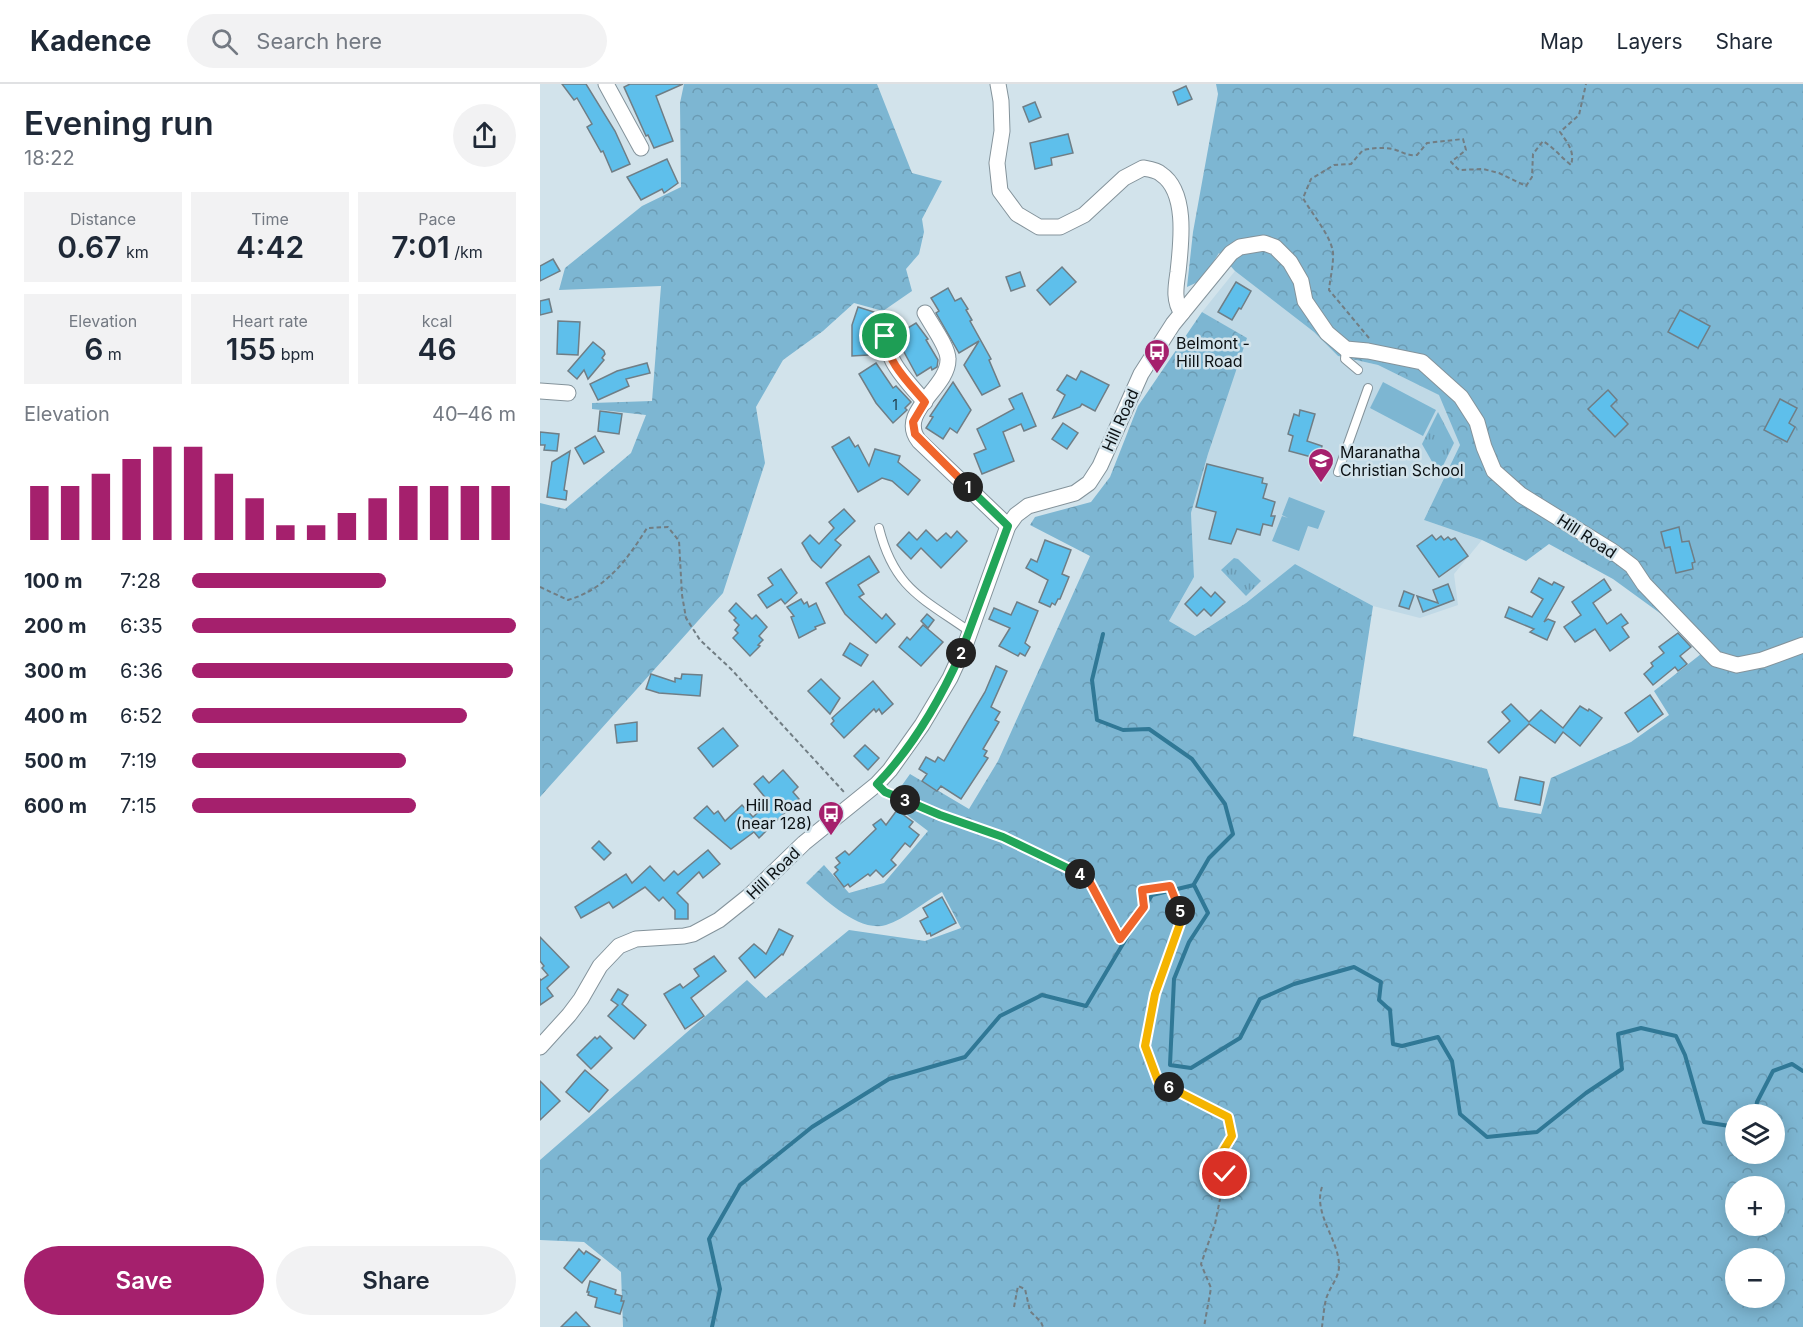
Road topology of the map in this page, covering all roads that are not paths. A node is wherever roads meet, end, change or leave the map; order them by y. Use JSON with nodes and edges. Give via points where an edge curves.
{"nodes":[{"id":1,"x":606,"y":84,"type":"edge"},
{"id":2,"x":998,"y":84,"type":"edge"},
{"id":3,"x":641,"y":148,"type":"dead end"},
{"id":4,"x":925,"y":313,"type":"dead end"},
{"id":5,"x":1182,"y":313,"type":"junction"},
{"id":6,"x":889,"y":322,"type":"dead end"},
{"id":7,"x":1346,"y":349,"type":"junction"},
{"id":8,"x":1358,"y":370,"type":"dead end"},
{"id":9,"x":1368,"y":388,"type":"dead end"},
{"id":10,"x":540,"y":391,"type":"edge"},
{"id":11,"x":568,"y":393,"type":"dead end"},
{"id":12,"x":925,"y":402,"type":"junction"},
{"id":13,"x":1338,"y":472,"type":"dead end"},
{"id":14,"x":1008,"y":526,"type":"junction"},
{"id":15,"x":879,"y":528,"type":"dead end"},
{"id":16,"x":969,"y":631,"type":"junction"},
{"id":17,"x":1803,"y":645,"type":"edge"},
{"id":18,"x":540,"y":1047,"type":"edge"}],
"edges":[{"from":1,"to":3,"type":"street"},
{"from":2,"to":5,"type":"street","via":[[1002,131],[997,163],[1000,190],[1017,214],[1032,223],[1060,227],[1084,215],[1124,178],[1143,168],[1161,173],[1174,188],[1180,212],[1176,299]]},
{"from":4,"to":12,"type":"street","via":[[953,368],[944,374]]},
{"from":5,"to":7,"type":"street","name":"Hill Road","via":[[1231,253],[1240,247],[1264,243],[1275,247],[1290,262],[1301,281],[1305,302],[1327,333]]},
{"from":5,"to":14,"type":"street","name":"Hill Road","via":[[1141,374],[1093,478],[1075,493],[1028,506]]},
{"from":6,"to":12,"type":"street","via":[[885,340],[888,353]]},
{"from":7,"to":8,"type":"lane","via":[[1345,359]]},
{"from":7,"to":17,"type":"street","name":"Hill Road","via":[[1422,362],[1461,397],[1477,422],[1494,471],[1521,495],[1632,567],[1716,659],[1737,665]]},
{"from":9,"to":13,"type":"lane"},
{"from":10,"to":11,"type":"street"},
{"from":12,"to":14,"type":"street","via":[[913,422],[917,438]]},
{"from":14,"to":16,"type":"street","name":"Hill Road"},
{"from":15,"to":16,"type":"lane","via":[[891,564],[904,583]]},
{"from":16,"to":18,"type":"street","name":"Hill Road","via":[[932,709],[902,756],[877,784],[719,920],[693,934],[645,937],[619,946],[600,966],[569,1015]]}]}
